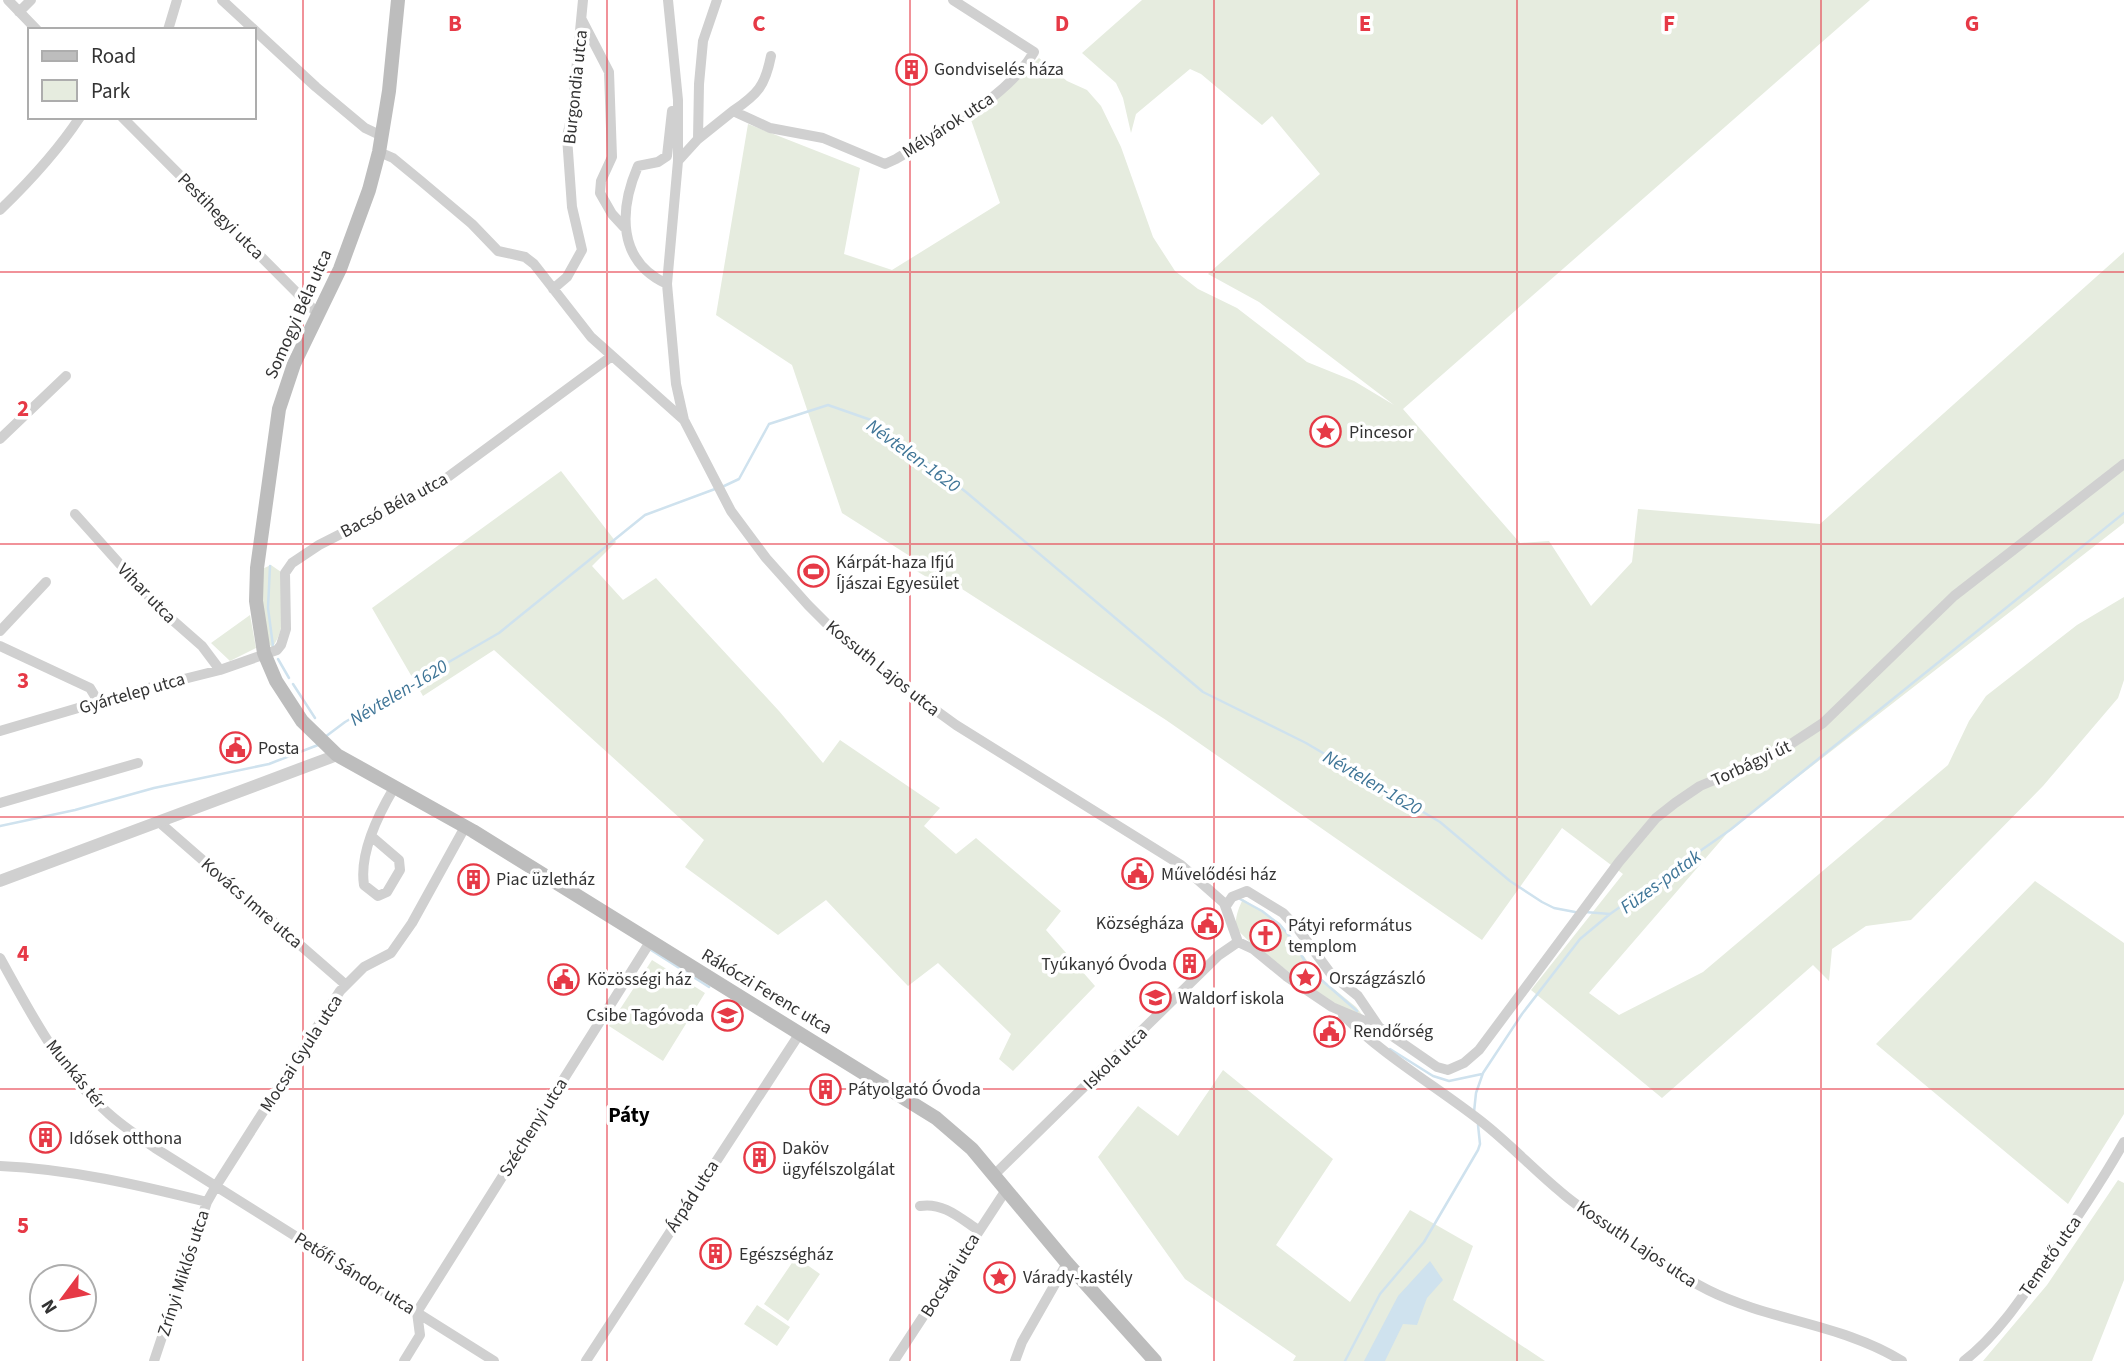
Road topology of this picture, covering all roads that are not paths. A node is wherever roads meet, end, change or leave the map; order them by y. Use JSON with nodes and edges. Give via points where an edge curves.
{"nodes":[{"id":1,"x":8,"y":0,"type":"edge"},
{"id":2,"x":31,"y":0,"type":"edge"},
{"id":3,"x":177,"y":0,"type":"edge"},
{"id":4,"x":222,"y":0,"type":"edge"},
{"id":5,"x":398,"y":0,"type":"edge"},
{"id":6,"x":583,"y":0,"type":"edge"},
{"id":7,"x":668,"y":0,"type":"edge"},
{"id":8,"x":717,"y":0,"type":"edge"},
{"id":9,"x":953,"y":0,"type":"edge"},
{"id":10,"x":19,"y":12,"type":"junction"},
{"id":11,"x":582,"y":20,"type":"junction"},
{"id":12,"x":35,"y":28,"type":"edge"},
{"id":13,"x":169,"y":28,"type":"edge"},
{"id":14,"x":252,"y":28,"type":"edge"},
{"id":15,"x":256,"y":31,"type":"edge"},
{"id":16,"x":771,"y":56,"type":"dead end"},
{"id":17,"x":674,"y":66,"type":"junction"},
{"id":18,"x":733,"y":111,"type":"junction"},
{"id":19,"x":79,"y":119,"type":"edge"},
{"id":20,"x":124,"y":119,"type":"edge"},
{"id":21,"x":382,"y":136,"type":"junction"},
{"id":22,"x":698,"y":139,"type":"junction"},
{"id":23,"x":379,"y":152,"type":"junction"},
{"id":24,"x":678,"y":161,"type":"junction"},
{"id":25,"x":2,"y":203,"type":"edge"},
{"id":26,"x":624,"y":227,"type":"junction"},
{"id":27,"x":667,"y":285,"type":"junction"},
{"id":28,"x":553,"y":289,"type":"junction"},
{"id":29,"x":319,"y":315,"type":"junction"},
{"id":30,"x":612,"y":356,"type":"junction"},
{"id":31,"x":66,"y":376,"type":"dead end"},
{"id":32,"x":684,"y":420,"type":"junction"},
{"id":33,"x":0,"y":439,"type":"edge"},
{"id":34,"x":2124,"y":464,"type":"edge"},
{"id":35,"x":75,"y":514,"type":"dead end"},
{"id":36,"x":46,"y":582,"type":"dead end"},
{"id":37,"x":0,"y":631,"type":"edge"},
{"id":38,"x":0,"y":646,"type":"edge"},
{"id":39,"x":264,"y":653,"type":"junction"},
{"id":40,"x":220,"y":670,"type":"junction"},
{"id":41,"x":99,"y":703,"type":"junction"},
{"id":42,"x":302,"y":721,"type":"joint"},
{"id":43,"x":0,"y":731,"type":"edge"},
{"id":44,"x":329,"y":748,"type":"junction"},
{"id":45,"x":138,"y":763,"type":"dead end"},
{"id":46,"x":394,"y":788,"type":"junction"},
{"id":47,"x":0,"y":803,"type":"edge"},
{"id":48,"x":159,"y":822,"type":"junction"},
{"id":49,"x":465,"y":827,"type":"junction"},
{"id":50,"x":371,"y":836,"type":"junction"},
{"id":51,"x":0,"y":881,"type":"edge"},
{"id":52,"x":1232,"y":899,"type":"junction"},
{"id":53,"x":650,"y":942,"type":"junction"},
{"id":54,"x":1238,"y":942,"type":"junction"},
{"id":55,"x":0,"y":958,"type":"edge"},
{"id":56,"x":346,"y":985,"type":"junction"},
{"id":57,"x":1339,"y":1011,"type":"junction"},
{"id":58,"x":1380,"y":1027,"type":"junction"},
{"id":59,"x":800,"y":1033,"type":"junction"},
{"id":60,"x":1448,"y":1069,"type":"junction"},
{"id":61,"x":1440,"y":1090,"type":"junction"},
{"id":62,"x":2124,"y":1142,"type":"edge"},
{"id":63,"x":0,"y":1166,"type":"edge"},
{"id":64,"x":994,"y":1175,"type":"junction"},
{"id":65,"x":216,"y":1186,"type":"junction"},
{"id":66,"x":1006,"y":1190,"type":"junction"},
{"id":67,"x":207,"y":1202,"type":"junction"},
{"id":68,"x":920,"y":1206,"type":"dead end"},
{"id":69,"x":978,"y":1230,"type":"junction"},
{"id":70,"x":1067,"y":1263,"type":"junction"},
{"id":71,"x":417,"y":1312,"type":"junction"},
{"id":72,"x":153,"y":1361,"type":"edge"},
{"id":73,"x":404,"y":1361,"type":"edge"},
{"id":74,"x":494,"y":1361,"type":"edge"},
{"id":75,"x":586,"y":1361,"type":"edge"},
{"id":76,"x":894,"y":1361,"type":"edge"},
{"id":77,"x":1014,"y":1361,"type":"edge"},
{"id":78,"x":1155,"y":1361,"type":"edge"},
{"id":79,"x":1902,"y":1361,"type":"edge"},
{"id":80,"x":1964,"y":1361,"type":"edge"}],
"edges":[{"from":1,"to":10,"type":"street"},
{"from":2,"to":10,"type":"street"},
{"from":3,"to":13,"type":"street"},
{"from":4,"to":14,"type":"street"},
{"from":5,"to":21,"type":"main road","name":"Somogyi Béla utca"},
{"from":6,"to":11,"type":"street","name":"Burgondia utca"},
{"from":7,"to":17,"type":"street"},
{"from":8,"to":22,"type":"street","via":[[703,41]]},
{"from":9,"to":18,"type":"street","name":"Mélyárok utca","via":[[1034,52],[1024,68],[993,96],[885,164],[823,138],[770,128]]},
{"from":10,"to":12,"type":"street"},
{"from":11,"to":26,"type":"street","via":[[609,72],[612,157],[600,193]]},
{"from":11,"to":28,"type":"street","name":"Burgondia utca","via":[[567,137],[572,207],[582,250],[567,277]]},
{"from":15,"to":21,"type":"street","via":[[325,95]]},
{"from":16,"to":18,"type":"street","via":[[765,81]]},
{"from":17,"to":24,"type":"street"},
{"from":17,"to":26,"type":"street","via":[[667,156],[638,166]]},
{"from":18,"to":22,"type":"street"},
{"from":19,"to":25,"type":"street","via":[[38,173]]},
{"from":20,"to":29,"type":"street","name":"Pestihegyi utca"},
{"from":21,"to":23,"type":"main road","name":"Somogyi Béla utca"},
{"from":22,"to":24,"type":"street"},
{"from":23,"to":28,"type":"street","via":[[412,173],[498,250],[534,264]]},
{"from":23,"to":29,"type":"main road","name":"Somogyi Béla utca","via":[[355,230]]},
{"from":24,"to":27,"type":"street"},
{"from":26,"to":27,"type":"street","via":[[643,268]]},
{"from":27,"to":32,"type":"street"},
{"from":28,"to":30,"type":"street"},
{"from":29,"to":39,"type":"main road","name":"Somogyi Béla utca","via":[[294,364],[275,430],[257,568],[256,601]]},
{"from":30,"to":32,"type":"street","name":"Kossuth Lajos utca"},
{"from":30,"to":39,"type":"street","name":"Bacsó Béla utca","via":[[437,485],[292,563],[285,573],[284,636],[276,650]]},
{"from":31,"to":33,"type":"street"},
{"from":32,"to":52,"type":"street","name":"Kossuth Lajos utca","via":[[731,512],[766,558],[841,638],[956,725]]},
{"from":34,"to":60,"type":"street","name":"Torbágyi út","via":[[1954,596],[1823,723],[1774,755],[1719,777],[1675,803],[1643,832],[1479,1050]]},
{"from":35,"to":40,"type":"street","name":"Vihar utca"},
{"from":36,"to":37,"type":"street"},
{"from":38,"to":41,"type":"street","via":[[90,688]]},
{"from":39,"to":40,"type":"street","name":"Gyártelep utca"},
{"from":39,"to":42,"type":"main road","name":"Somogyi Béla utca"},
{"from":40,"to":41,"type":"street","name":"Gyártelep utca"},
{"from":41,"to":43,"type":"street","name":"Gyártelep utca"},
{"from":42,"to":44,"type":"main road","name":"Rákóczi Ferenc utca"},
{"from":44,"to":46,"type":"main road","name":"Rákóczi Ferenc utca"},
{"from":44,"to":48,"type":"street"},
{"from":45,"to":47,"type":"street"},
{"from":46,"to":49,"type":"main road","name":"Rákóczi Ferenc utca"},
{"from":46,"to":50,"type":"street","via":[[376,817]]},
{"from":48,"to":51,"type":"street"},
{"from":48,"to":56,"type":"street","name":"Kovács Imre utca"},
{"from":49,"to":53,"type":"main road","name":"Rákóczi Ferenc utca"},
{"from":49,"to":56,"type":"street","name":"Mocsai Gyula utca","via":[[391,953],[363,967]]},
{"from":50,"to":50,"type":"street","via":[[363,885],[378,896],[387,892],[400,865]]},
{"from":52,"to":54,"type":"street","name":"Kossuth Lajos utca"},
{"from":52,"to":58,"type":"street","name":"Kossuth Lajos utca","via":[[1247,891],[1283,914]]},
{"from":53,"to":59,"type":"main road","name":"Rákóczi Ferenc utca"},
{"from":53,"to":71,"type":"street","name":"Széchenyi utca"},
{"from":54,"to":57,"type":"street","name":"Kossuth Lajos utca"},
{"from":54,"to":64,"type":"street","name":"Iskola utca","via":[[1219,955]]},
{"from":55,"to":65,"type":"street","name":"Munkás tér","via":[[41,1030],[107,1113]]},
{"from":56,"to":65,"type":"street","name":"Mocsai Gyula utca"},
{"from":57,"to":58,"type":"street","name":"Kossuth Lajos utca"},
{"from":57,"to":61,"type":"street","name":"Kossuth Lajos utca","via":[[1398,1063]]},
{"from":58,"to":60,"type":"street","name":"Kossuth Lajos utca","via":[[1437,1067]]},
{"from":59,"to":64,"type":"main road","name":"Rákóczi Ferenc utca","via":[[936,1118]]},
{"from":59,"to":75,"type":"street","name":"Árpád utca"},
{"from":60,"to":61,"type":"street"},
{"from":61,"to":79,"type":"street","name":"Kossuth Lajos utca","via":[[1562,1194],[1660,1263],[1745,1306],[1861,1339]]},
{"from":62,"to":80,"type":"street","name":"Temető utca","via":[[2034,1280]]},
{"from":63,"to":67,"type":"street","via":[[53,1170]]},
{"from":64,"to":66,"type":"main road","name":"Rákóczi Ferenc utca"},
{"from":65,"to":67,"type":"street","name":"Zrínyi Miklós utca"},
{"from":65,"to":71,"type":"street","name":"Petőfi Sándor utca"},
{"from":66,"to":69,"type":"street","name":"Bocskai utca"},
{"from":66,"to":70,"type":"main road","name":"Rákóczi Ferenc utca"},
{"from":67,"to":72,"type":"street","name":"Zrínyi Miklós utca"},
{"from":68,"to":69,"type":"street","via":[[951,1211]]},
{"from":69,"to":76,"type":"street","name":"Bocskai utca"},
{"from":70,"to":77,"type":"street"},
{"from":70,"to":78,"type":"main road","name":"Rákóczi Ferenc utca"},
{"from":71,"to":73,"type":"street","via":[[420,1335]]},
{"from":71,"to":74,"type":"street","name":"Petőfi Sándor utca"}]}
